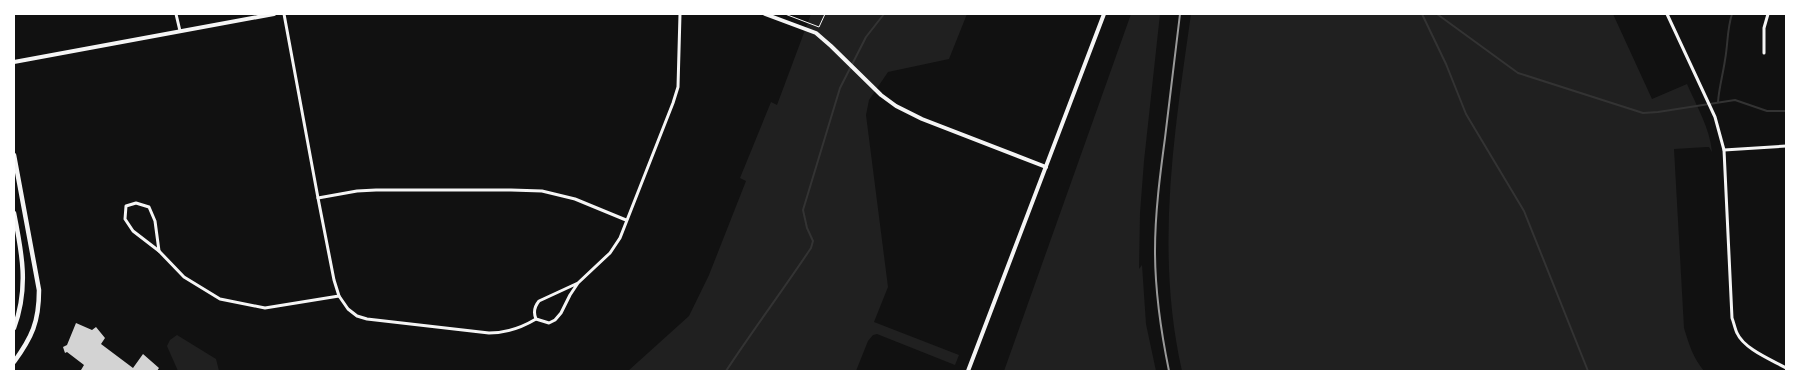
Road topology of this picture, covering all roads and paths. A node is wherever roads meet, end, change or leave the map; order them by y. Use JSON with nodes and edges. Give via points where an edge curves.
{"nodes":[{"id":1,"x":176,"y":14,"type":"edge"},
{"id":2,"x":274,"y":14,"type":"edge"},
{"id":3,"x":284,"y":14,"type":"edge"},
{"id":4,"x":680,"y":14,"type":"edge"},
{"id":5,"x":765,"y":14,"type":"edge"},
{"id":6,"x":785,"y":14,"type":"edge"},
{"id":7,"x":825,"y":14,"type":"edge"},
{"id":8,"x":1104,"y":14,"type":"edge"},
{"id":9,"x":1668,"y":14,"type":"edge"},
{"id":10,"x":1768,"y":14,"type":"edge"},
{"id":11,"x":180,"y":31,"type":"junction"},
{"id":12,"x":1764,"y":52,"type":"dead end"},
{"id":13,"x":14,"y":62,"type":"edge"},
{"id":14,"x":1786,"y":146,"type":"edge"},
{"id":15,"x":1724,"y":150,"type":"junction"},
{"id":16,"x":14,"y":155,"type":"edge"},
{"id":17,"x":1046,"y":167,"type":"junction"},
{"id":18,"x":318,"y":198,"type":"junction"},
{"id":19,"x":14,"y":213,"type":"edge"},
{"id":20,"x":626,"y":220,"type":"junction"},
{"id":21,"x":26,"y":222,"type":"junction"},
{"id":22,"x":16,"y":224,"type":"junction"},
{"id":23,"x":159,"y":251,"type":"junction"},
{"id":24,"x":578,"y":283,"type":"junction"},
{"id":25,"x":339,"y":296,"type":"junction"},
{"id":26,"x":536,"y":319,"type":"junction"},
{"id":27,"x":14,"y":328,"type":"edge"},
{"id":28,"x":14,"y":362,"type":"edge"},
{"id":29,"x":1786,"y":368,"type":"edge"},
{"id":30,"x":968,"y":371,"type":"edge"}],
"edges":[{"from":1,"to":11,"type":"street"},
{"from":2,"to":11,"type":"street"},
{"from":3,"to":18,"type":"street"},
{"from":4,"to":20,"type":"street","via":[[678,87],[674,103]]},
{"from":5,"to":17,"type":"street","via":[[816,33],[867,82],[910,114]]},
{"from":6,"to":7,"type":"path","via":[[819,27]]},
{"from":8,"to":17,"type":"street"},
{"from":9,"to":15,"type":"street","via":[[1715,116]]},
{"from":10,"to":12,"type":"street","via":[[1764,28]]},
{"from":11,"to":13,"type":"street"},
{"from":14,"to":15,"type":"street"},
{"from":15,"to":29,"type":"street","via":[[1732,318],[1742,342]]},
{"from":16,"to":21,"type":"main road"},
{"from":17,"to":30,"type":"street"},
{"from":18,"to":20,"type":"street","via":[[376,190],[526,190],[575,199]]},
{"from":18,"to":25,"type":"street"},
{"from":19,"to":22,"type":"main road"},
{"from":20,"to":24,"type":"street","via":[[615,247]]},
{"from":21,"to":22,"type":"main road"},
{"from":21,"to":28,"type":"main road","via":[[39,306],[34,330]]},
{"from":22,"to":27,"type":"main road","via":[[24,277]]},
{"from":23,"to":23,"type":"street","via":[[133,232],[125,219],[126,206],[136,203],[148,207],[155,222]]},
{"from":23,"to":25,"type":"street","via":[[184,277],[220,299],[264,308]]},
{"from":24,"to":26,"type":"street","via":[[539,301],[535,307]]},
{"from":24,"to":26,"type":"street","via":[[555,320],[548,323]]},
{"from":25,"to":26,"type":"street","via":[[357,316],[378,321],[501,333]]}]}
